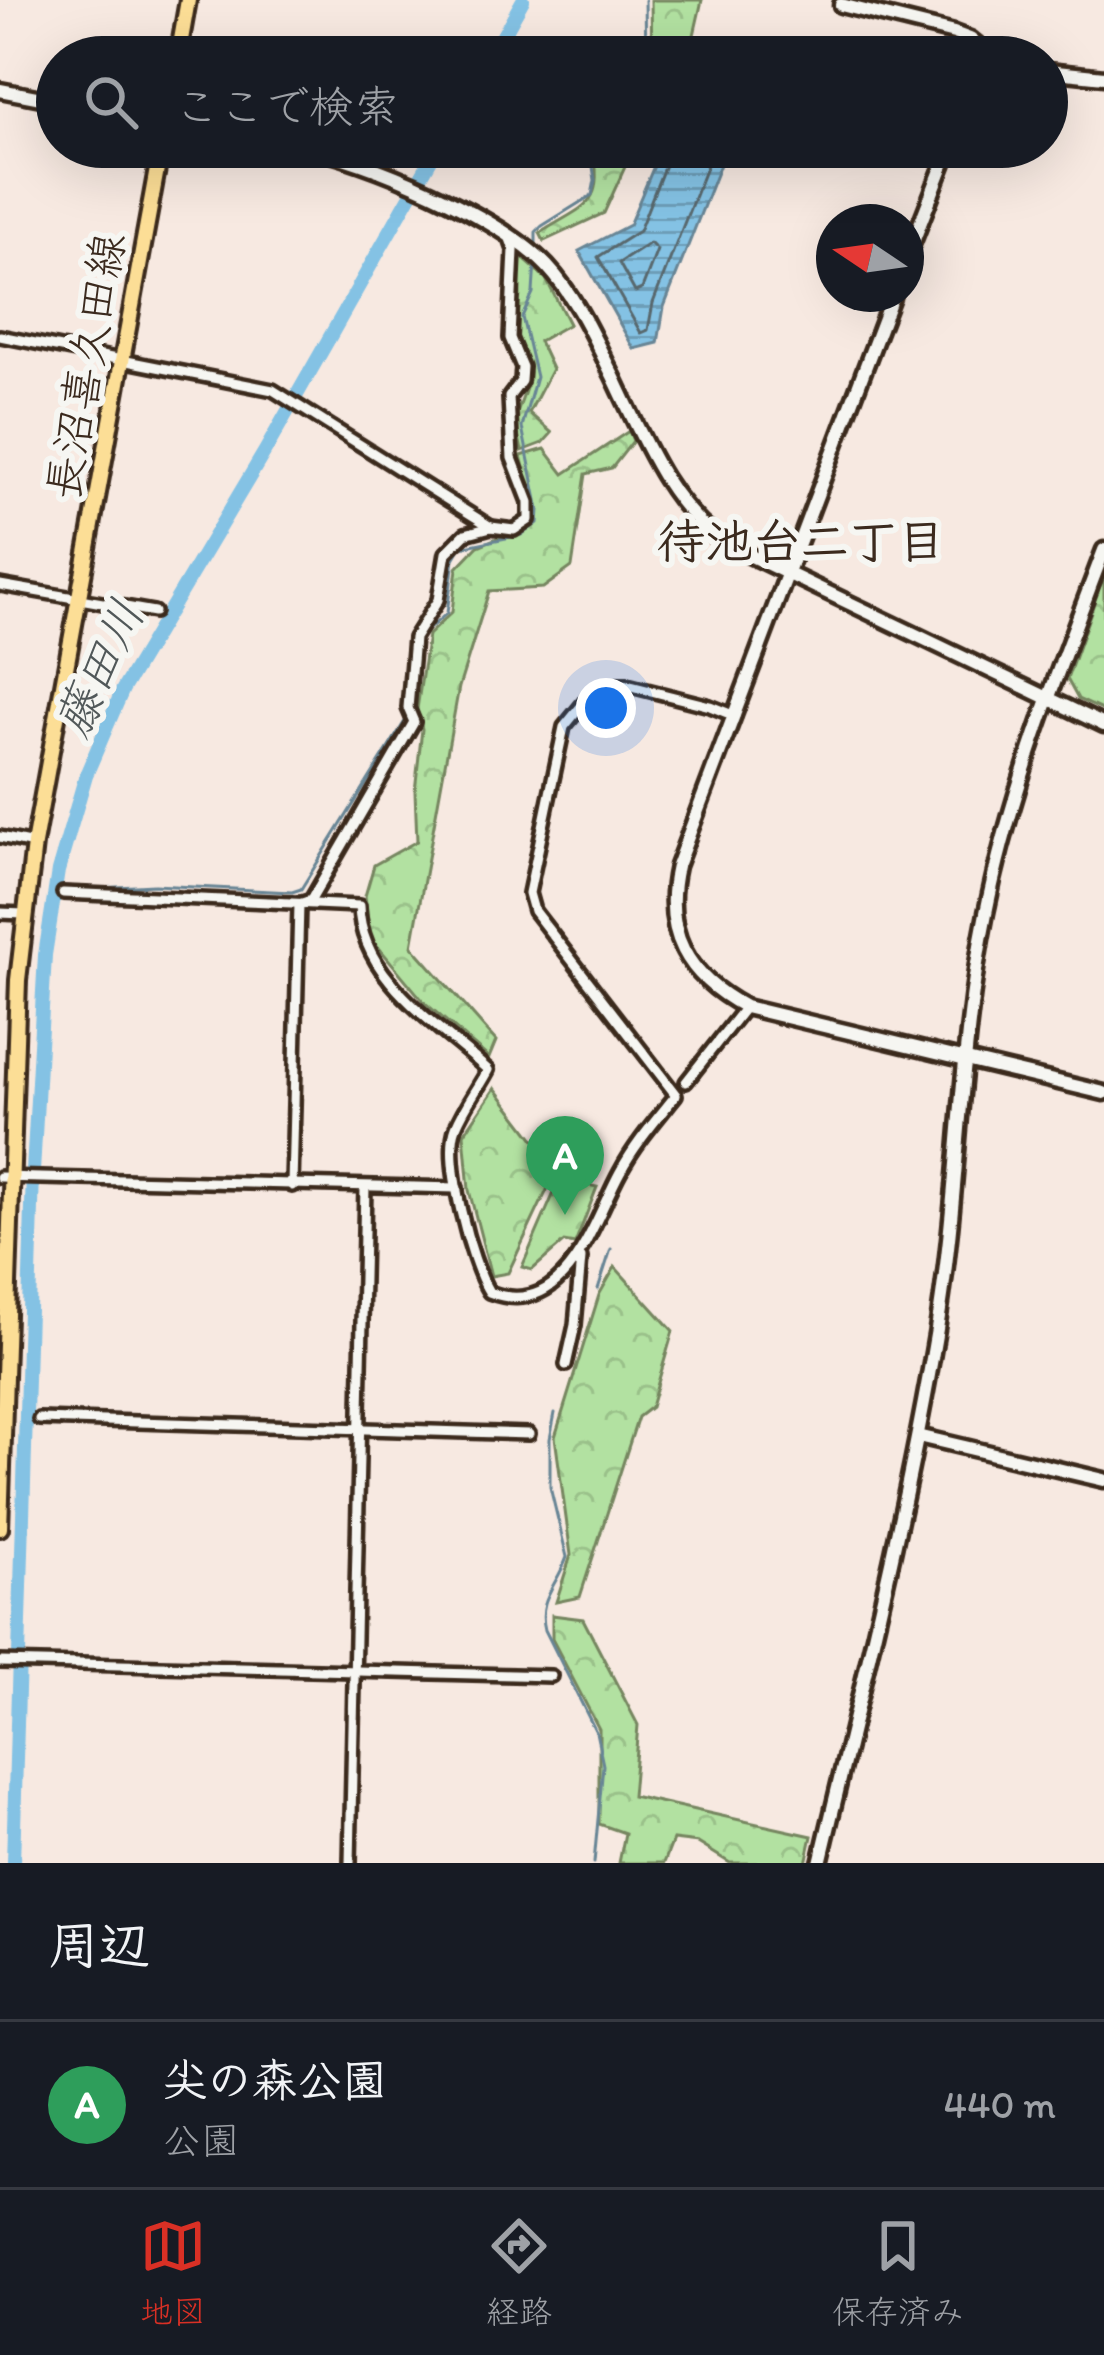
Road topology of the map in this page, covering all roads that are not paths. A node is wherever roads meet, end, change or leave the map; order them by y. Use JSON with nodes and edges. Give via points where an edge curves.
{"nodes":[{"id":1,"x":188,"y":0,"type":"edge"},
{"id":2,"x":824,"y":0,"type":"edge"},
{"id":3,"x":893,"y":0,"type":"edge"},
{"id":4,"x":841,"y":5,"type":"joint"},
{"id":5,"x":891,"y":17,"type":"junction"},
{"id":6,"x":182,"y":36,"type":"edge"},
{"id":7,"x":959,"y":36,"type":"edge"},
{"id":8,"x":1068,"y":73,"type":"edge"},
{"id":9,"x":1104,"y":77,"type":"edge"},
{"id":10,"x":0,"y":90,"type":"edge"},
{"id":11,"x":36,"y":97,"type":"edge"},
{"id":12,"x":157,"y":168,"type":"edge"},
{"id":13,"x":367,"y":168,"type":"edge"},
{"id":14,"x":942,"y":168,"type":"edge"},
{"id":15,"x":924,"y":214,"type":"edge"},
{"id":16,"x":509,"y":236,"type":"junction"},
{"id":17,"x":886,"y":312,"type":"edge"},
{"id":18,"x":0,"y":335,"type":"edge"},
{"id":19,"x":122,"y":361,"type":"junction"},
{"id":20,"x":491,"y":527,"type":"junction"},
{"id":21,"x":1104,"y":550,"type":"edge"},
{"id":22,"x":787,"y":575,"type":"junction"},
{"id":23,"x":0,"y":585,"type":"edge"},
{"id":24,"x":80,"y":599,"type":"junction"},
{"id":25,"x":154,"y":613,"type":"dead end"},
{"id":26,"x":1047,"y":700,"type":"junction"},
{"id":27,"x":735,"y":716,"type":"junction"},
{"id":28,"x":1104,"y":725,"type":"edge"},
{"id":29,"x":0,"y":837,"type":"edge"},
{"id":30,"x":34,"y":844,"type":"junction"},
{"id":31,"x":63,"y":893,"type":"dead end"},
{"id":32,"x":298,"y":904,"type":"junction"},
{"id":33,"x":0,"y":913,"type":"edge"},
{"id":34,"x":24,"y":914,"type":"junction"},
{"id":35,"x":745,"y":1007,"type":"junction"},
{"id":36,"x":962,"y":1060,"type":"junction"},
{"id":37,"x":686,"y":1082,"type":"dead end"},
{"id":38,"x":1104,"y":1093,"type":"edge"},
{"id":39,"x":10,"y":1177,"type":"edge"},
{"id":40,"x":292,"y":1186,"type":"junction"},
{"id":41,"x":365,"y":1187,"type":"junction"},
{"id":42,"x":458,"y":1188,"type":"junction"},
{"id":43,"x":581,"y":1252,"type":"junction"},
{"id":44,"x":566,"y":1366,"type":"dead end"},
{"id":45,"x":39,"y":1419,"type":"dead end"},
{"id":46,"x":361,"y":1428,"type":"junction"},
{"id":47,"x":529,"y":1434,"type":"dead end"},
{"id":48,"x":918,"y":1436,"type":"junction"},
{"id":49,"x":1,"y":1452,"type":"edge"},
{"id":50,"x":1104,"y":1480,"type":"edge"},
{"id":51,"x":0,"y":1528,"type":"edge"},
{"id":52,"x":1,"y":1662,"type":"edge"},
{"id":53,"x":354,"y":1671,"type":"junction"},
{"id":54,"x":551,"y":1676,"type":"dead end"},
{"id":55,"x":350,"y":1863,"type":"edge"},
{"id":56,"x":820,"y":1863,"type":"edge"}],
"edges":[{"from":1,"to":6,"type":"main road"},
{"from":2,"to":4,"type":"street"},
{"from":3,"to":5,"type":"street"},
{"from":4,"to":5,"type":"street"},
{"from":5,"to":7,"type":"street"},
{"from":8,"to":9,"type":"street"},
{"from":10,"to":11,"type":"street"},
{"from":12,"to":19,"type":"main road","name":"長沼喜久田線"},
{"from":13,"to":16,"type":"street"},
{"from":14,"to":15,"type":"street"},
{"from":16,"to":20,"type":"street","via":[[510,338],[522,367],[509,397],[512,458],[529,520],[514,530]]},
{"from":16,"to":22,"type":"street","via":[[571,296],[672,494],[722,542]]},
{"from":17,"to":22,"type":"street"},
{"from":18,"to":19,"type":"street"},
{"from":19,"to":20,"type":"street","via":[[273,390]]},
{"from":19,"to":24,"type":"main road","name":"長沼喜久田線"},
{"from":20,"to":32,"type":"street","via":[[464,534],[446,553],[438,601],[414,638],[414,722],[311,900]]},
{"from":21,"to":26,"type":"street"},
{"from":22,"to":26,"type":"street"},
{"from":22,"to":27,"type":"street"},
{"from":23,"to":24,"type":"street"},
{"from":24,"to":25,"type":"street"},
{"from":24,"to":30,"type":"main road","name":"長沼喜久田線"},
{"from":26,"to":28,"type":"street"},
{"from":26,"to":36,"type":"street","via":[[1005,829]]},
{"from":27,"to":35,"type":"street","via":[[677,866],[673,910],[693,968]]},
{"from":27,"to":43,"type":"street","via":[[623,684],[601,688],[564,727],[529,893],[534,911],[676,1095],[620,1172]]},
{"from":29,"to":30,"type":"street"},
{"from":30,"to":34,"type":"main road","name":"長沼喜久田線"},
{"from":31,"to":32,"type":"street"},
{"from":32,"to":40,"type":"street"},
{"from":32,"to":42,"type":"street","via":[[359,906],[365,947],[381,971],[488,1070],[455,1128]]},
{"from":33,"to":34,"type":"street"},
{"from":34,"to":39,"type":"main road","name":"長沼喜久田線"},
{"from":35,"to":36,"type":"street"},
{"from":35,"to":37,"type":"street"},
{"from":36,"to":38,"type":"street"},
{"from":36,"to":48,"type":"street","via":[[942,1288]]},
{"from":39,"to":40,"type":"street"},
{"from":39,"to":49,"type":"main road","name":"長沼喜久田線"},
{"from":40,"to":41,"type":"street"},
{"from":41,"to":42,"type":"street"},
{"from":41,"to":46,"type":"street"},
{"from":42,"to":43,"type":"street","via":[[489,1292],[510,1297],[546,1287]]},
{"from":43,"to":44,"type":"street"},
{"from":45,"to":46,"type":"street"},
{"from":46,"to":47,"type":"street"},
{"from":46,"to":53,"type":"street"},
{"from":48,"to":50,"type":"street"},
{"from":48,"to":56,"type":"street"},
{"from":49,"to":51,"type":"main road","name":"長沼喜久田線"},
{"from":52,"to":53,"type":"street"},
{"from":53,"to":54,"type":"street"},
{"from":53,"to":55,"type":"street"}]}
